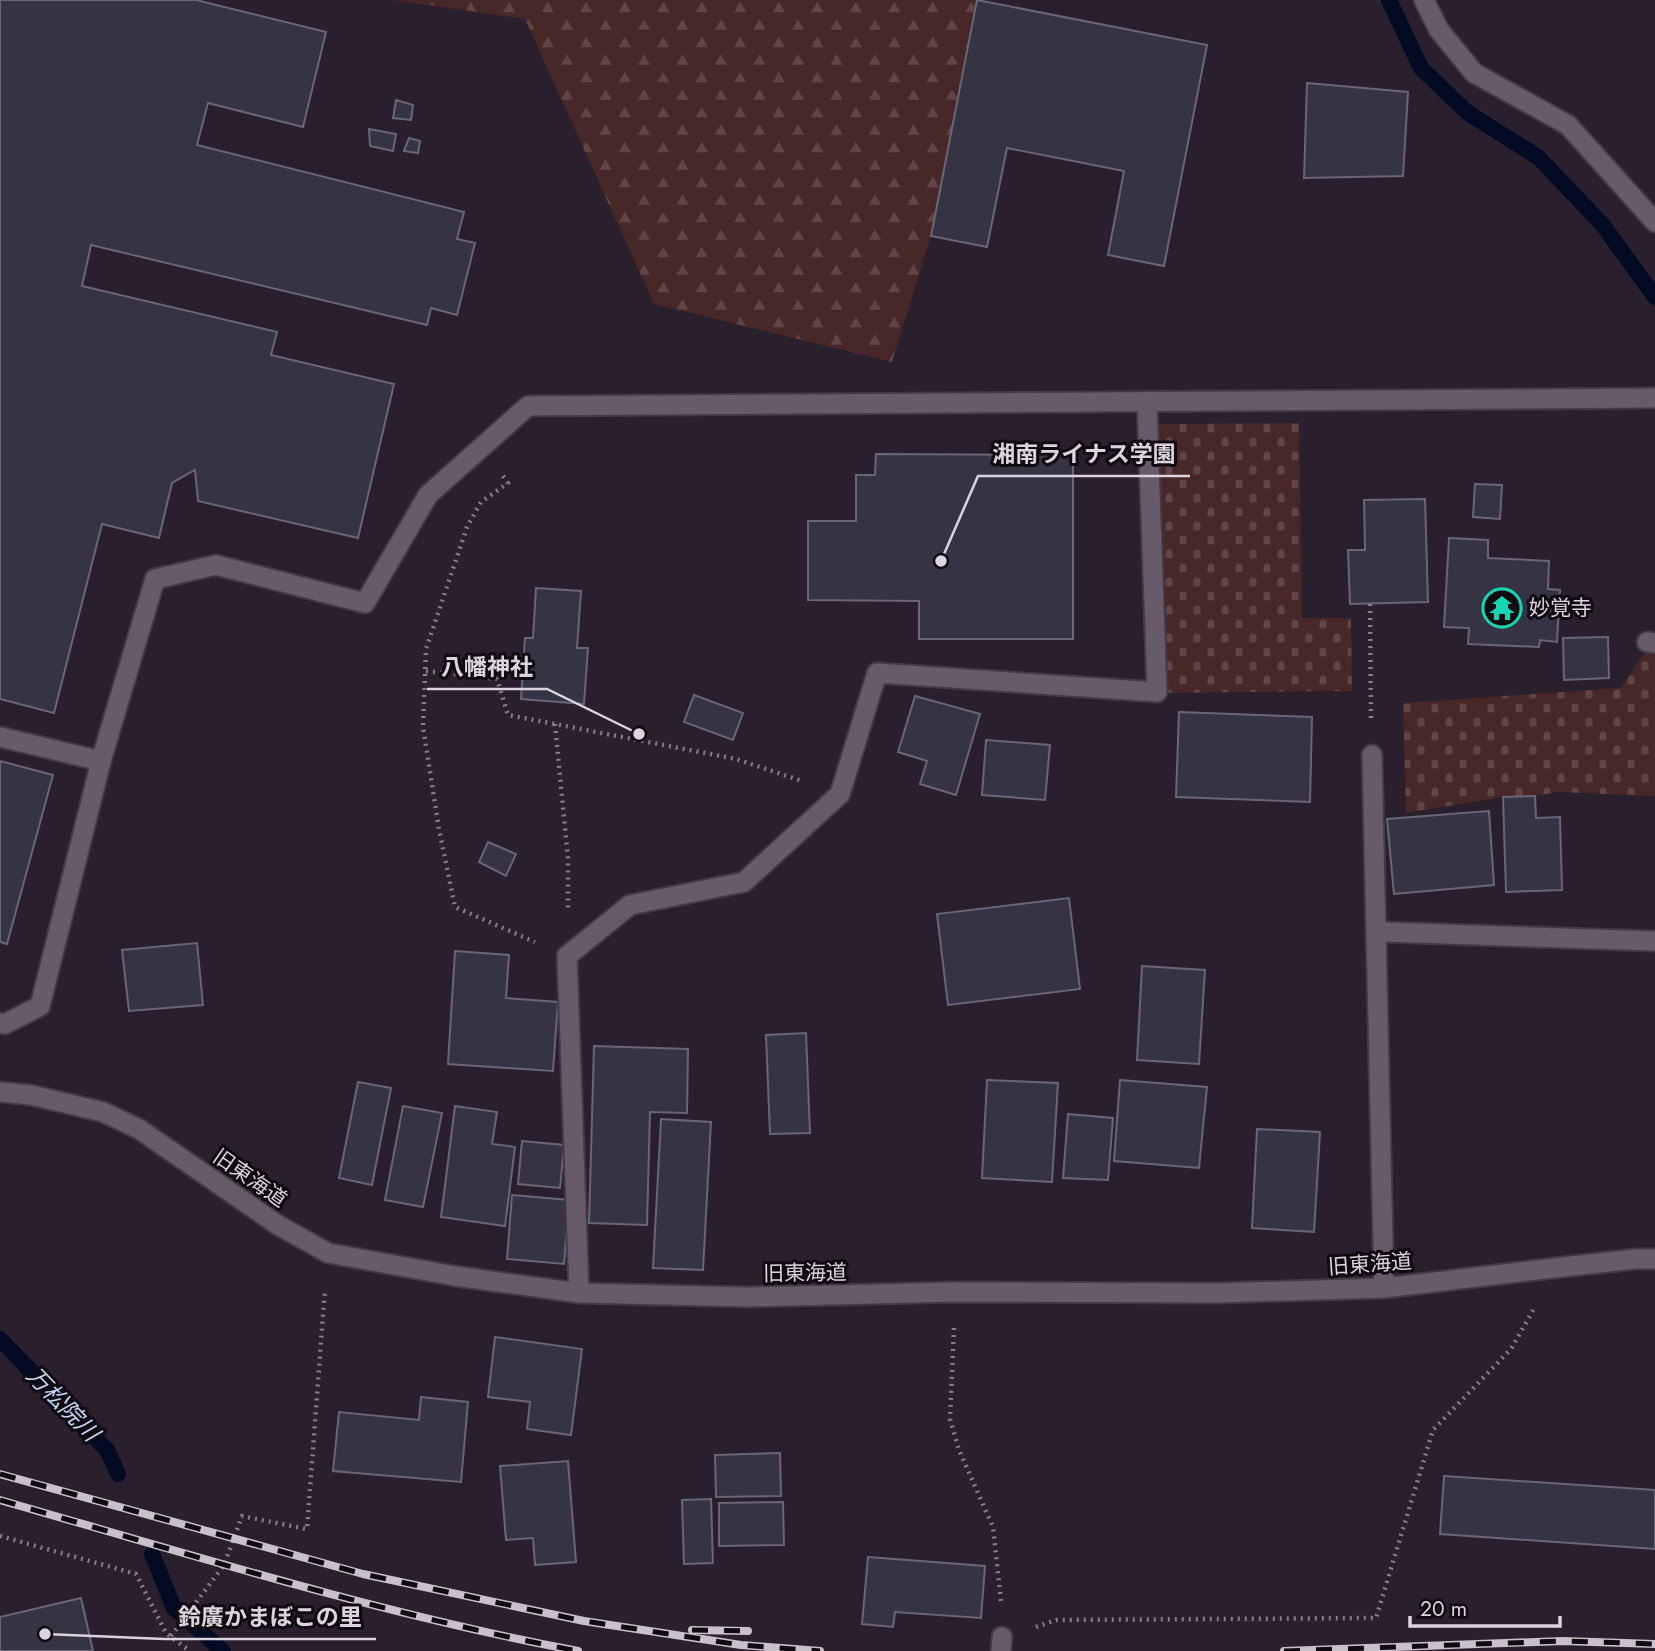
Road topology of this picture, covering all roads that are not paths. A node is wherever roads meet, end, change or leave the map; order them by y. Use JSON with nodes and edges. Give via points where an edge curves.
{"nodes":[{"id":1,"x":1424,"y":0,"type":"edge"},
{"id":2,"x":1655,"y":222,"type":"edge"},
{"id":3,"x":1655,"y":398,"type":"edge"},
{"id":4,"x":1147,"y":402,"type":"junction"},
{"id":5,"x":0,"y":737,"type":"edge"},
{"id":6,"x":1372,"y":755,"type":"road end"},
{"id":7,"x":100,"y":761,"type":"junction"},
{"id":8,"x":1385,"y":932,"type":"dead end"},
{"id":9,"x":1655,"y":941,"type":"edge"},
{"id":10,"x":0,"y":1023,"type":"edge"},
{"id":11,"x":0,"y":1092,"type":"edge"},
{"id":12,"x":1655,"y":1259,"type":"edge"},
{"id":13,"x":1384,"y":1288,"type":"junction"},
{"id":14,"x":579,"y":1293,"type":"junction"}],
"edges":[{"from":1,"to":2,"type":"street","via":[[1439,30],[1474,73],[1568,125]]},
{"from":3,"to":4,"type":"street"},
{"from":4,"to":7,"type":"street","via":[[528,406],[428,495],[365,603],[216,565],[155,579]]},
{"from":4,"to":14,"type":"street","via":[[1157,692],[877,673],[840,794],[744,882],[629,905],[568,956]]},
{"from":5,"to":7,"type":"street"},
{"from":6,"to":13,"type":"street"},
{"from":7,"to":10,"type":"street","via":[[40,1006]]},
{"from":8,"to":9,"type":"street"},
{"from":11,"to":14,"type":"street","name":"旧東海道","via":[[103,1112],[139,1129],[278,1225],[328,1253]]},
{"from":12,"to":13,"type":"street","name":"旧東海道"},
{"from":13,"to":14,"type":"street","name":"旧東海道","via":[[748,1297]]}]}
